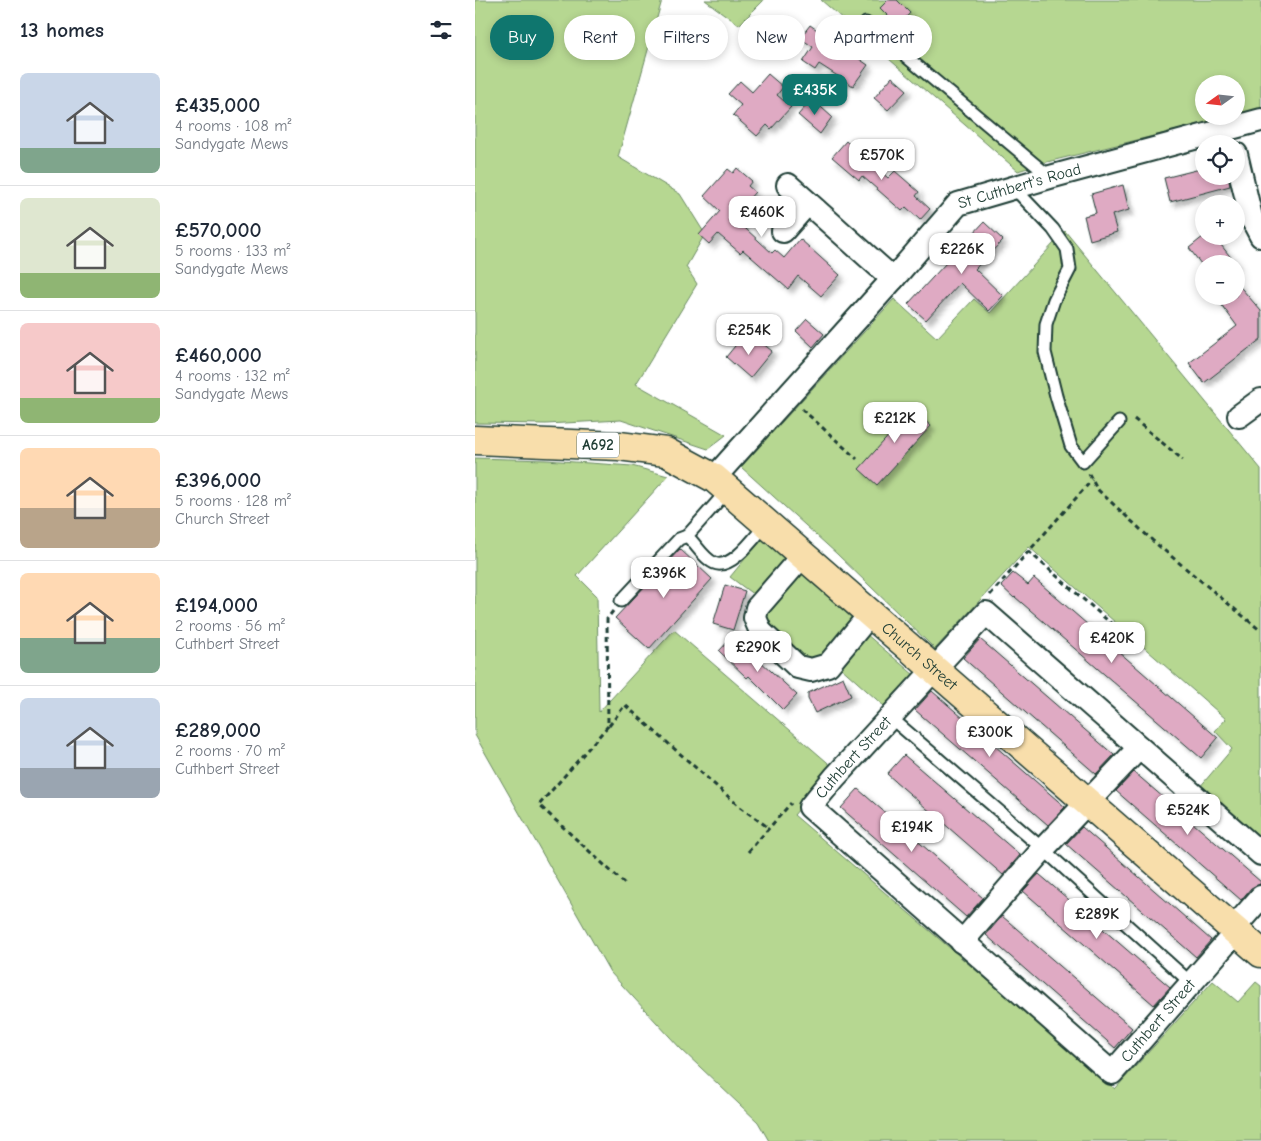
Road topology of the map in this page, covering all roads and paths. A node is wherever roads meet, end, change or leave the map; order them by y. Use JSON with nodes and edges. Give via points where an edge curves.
{"nodes":[{"id":1,"x":910,"y":60,"type":"edge"},
{"id":2,"x":1261,"y":120,"type":"edge"},
{"id":3,"x":1234,"y":135,"type":"edge"},
{"id":4,"x":1195,"y":144,"type":"edge"},
{"id":5,"x":1050,"y":177,"type":"junction"},
{"id":6,"x":788,"y":185,"type":"dead end"},
{"id":7,"x":1243,"y":185,"type":"edge"},
{"id":8,"x":1013,"y":187,"type":"junction"},
{"id":9,"x":808,"y":203,"type":"junction"},
{"id":10,"x":783,"y":231,"type":"dead end"},
{"id":11,"x":1261,"y":236,"type":"edge"},
{"id":12,"x":893,"y":279,"type":"junction"},
{"id":13,"x":787,"y":395,"type":"junction"},
{"id":14,"x":1261,"y":400,"type":"edge"},
{"id":15,"x":1239,"y":416,"type":"dead end"},
{"id":16,"x":1119,"y":422,"type":"joint"},
{"id":17,"x":475,"y":440,"type":"edge"},
{"id":18,"x":857,"y":459,"type":"dead end"},
{"id":19,"x":1183,"y":460,"type":"dead end"},
{"id":20,"x":1083,"y":462,"type":"junction"},
{"id":21,"x":1093,"y":480,"type":"junction"},
{"id":22,"x":721,"y":484,"type":"junction"},
{"id":23,"x":767,"y":523,"type":"junction"},
{"id":24,"x":687,"y":536,"type":"junction"},
{"id":25,"x":1028,"y":551,"type":"junction"},
{"id":26,"x":803,"y":555,"type":"junction"},
{"id":27,"x":621,"y":601,"type":"joint"},
{"id":28,"x":871,"y":613,"type":"junction"},
{"id":29,"x":986,"y":613,"type":"junction"},
{"id":30,"x":1261,"y":631,"type":"edge"},
{"id":31,"x":1121,"y":632,"type":"dead end"},
{"id":32,"x":934,"y":669,"type":"junction"},
{"id":33,"x":890,"y":717,"type":"junction"},
{"id":34,"x":608,"y":726,"type":"junction"},
{"id":35,"x":1139,"y":748,"type":"junction"},
{"id":36,"x":1087,"y":802,"type":"junction"},
{"id":37,"x":769,"y":828,"type":"dead end"},
{"id":38,"x":1043,"y":849,"type":"junction"},
{"id":39,"x":1261,"y":854,"type":"edge"},
{"id":40,"x":625,"y":884,"type":"dead end"},
{"id":41,"x":1261,"y":897,"type":"edge"},
{"id":42,"x":1234,"y":931,"type":"junction"},
{"id":43,"x":961,"y":942,"type":"junction"},
{"id":44,"x":1261,"y":953,"type":"edge"},
{"id":45,"x":1191,"y":983,"type":"junction"}],
"edges":[{"from":1,"to":5,"type":"lane"},
{"from":2,"to":3,"type":"street","name":"St Cuthbert's Road"},
{"from":4,"to":5,"type":"street","name":"St Cuthbert's Road"},
{"from":5,"to":8,"type":"street","name":"St Cuthbert's Road"},
{"from":6,"to":9,"type":"street"},
{"from":7,"to":11,"type":"street","via":[[1251,217]]},
{"from":8,"to":12,"type":"street","name":"St Cuthbert's Road","via":[[958,204]]},
{"from":8,"to":20,"type":"lane","via":[[1053,229],[1067,249],[1069,269],[1046,324],[1045,352],[1071,446]]},
{"from":9,"to":10,"type":"street"},
{"from":9,"to":12,"type":"street"},
{"from":12,"to":13,"type":"street","name":"St Cuthbert's Road"},
{"from":13,"to":18,"type":"path"},
{"from":13,"to":22,"type":"street","name":"St Cuthbert's Road"},
{"from":14,"to":15,"type":"street"},
{"from":16,"to":19,"type":"path","via":[[1130,416]]},
{"from":16,"to":20,"type":"lane"},
{"from":17,"to":22,"type":"highway","number":"A692","via":[[619,446],[666,452]]},
{"from":20,"to":21,"type":"path"},
{"from":21,"to":25,"type":"path"},
{"from":21,"to":30,"type":"path","via":[[1097,489],[1153,541]]},
{"from":22,"to":23,"type":"highway","name":"Church Street","number":"A692"},
{"from":22,"to":24,"type":"lane"},
{"from":23,"to":24,"type":"lane","via":[[725,565],[715,564]]},
{"from":23,"to":26,"type":"highway","name":"Church Street","number":"A692"},
{"from":24,"to":27,"type":"lane","via":[[679,539]]},
{"from":25,"to":29,"type":"path","via":[[985,600]]},
{"from":25,"to":31,"type":"path"},
{"from":26,"to":28,"type":"highway","name":"Church Street","number":"A692"},
{"from":26,"to":28,"type":"street","via":[[757,608],[755,618],[761,632],[798,667],[811,670],[828,665]]},
{"from":27,"to":34,"type":"path","via":[[607,619]]},
{"from":28,"to":32,"type":"highway","name":"Church Street","number":"A692"},
{"from":29,"to":32,"type":"street","name":"Cuthbert Street"},
{"from":29,"to":35,"type":"street"},
{"from":32,"to":33,"type":"street","name":"Cuthbert Street"},
{"from":32,"to":36,"type":"highway","name":"Church Street","number":"A692"},
{"from":33,"to":38,"type":"lane"},
{"from":33,"to":43,"type":"street","name":"Cuthbert Street","via":[[810,807]]},
{"from":34,"to":37,"type":"path","via":[[625,705]]},
{"from":34,"to":40,"type":"path","via":[[539,805]]},
{"from":35,"to":36,"type":"street"},
{"from":35,"to":39,"type":"street"},
{"from":36,"to":38,"type":"street"},
{"from":36,"to":42,"type":"highway","name":"Church Street","number":"A692"},
{"from":38,"to":43,"type":"street"},
{"from":38,"to":45,"type":"lane"},
{"from":41,"to":42,"type":"street","name":"Cuthbert Street"},
{"from":42,"to":44,"type":"highway","name":"Church Street","number":"A692"},
{"from":42,"to":45,"type":"street","name":"Cuthbert Street"},
{"from":43,"to":45,"type":"street","name":"Cuthbert Street","via":[[1112,1073]]}]}
